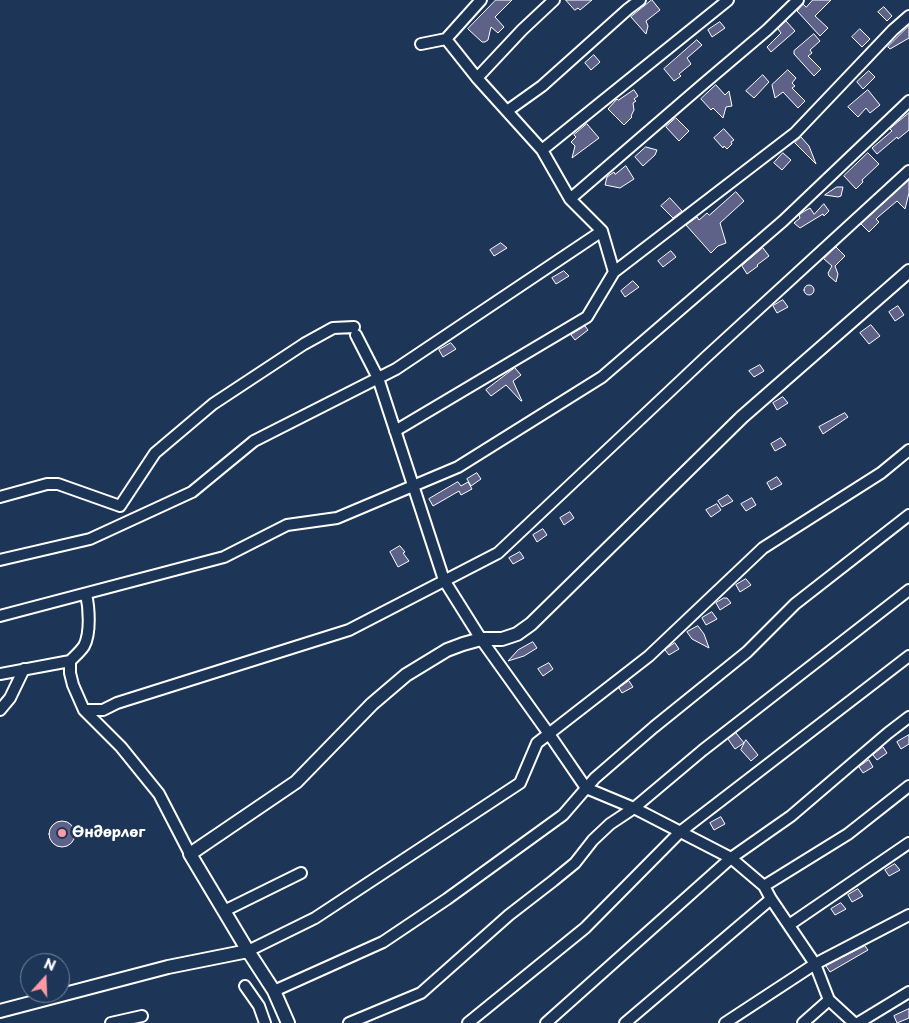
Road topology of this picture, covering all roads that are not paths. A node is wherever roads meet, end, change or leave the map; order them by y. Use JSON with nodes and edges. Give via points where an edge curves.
{"nodes":[{"id":1,"x":481,"y":0,"type":"edge"},
{"id":2,"x":554,"y":0,"type":"edge"},
{"id":3,"x":640,"y":0,"type":"edge"},
{"id":4,"x":728,"y":0,"type":"edge"},
{"id":5,"x":798,"y":0,"type":"edge"},
{"id":6,"x":909,"y":16,"type":"edge"},
{"id":7,"x":446,"y":39,"type":"junction"},
{"id":8,"x":421,"y":44,"type":"dead end"},
{"id":9,"x":477,"y":78,"type":"junction"},
{"id":10,"x":909,"y":101,"type":"edge"},
{"id":11,"x":507,"y":111,"type":"junction"},
{"id":12,"x":542,"y":150,"type":"junction"},
{"id":13,"x":909,"y":170,"type":"edge"},
{"id":14,"x":570,"y":199,"type":"junction"},
{"id":15,"x":602,"y":231,"type":"junction"},
{"id":16,"x":614,"y":272,"type":"junction"},
{"id":17,"x":909,"y":272,"type":"edge"},
{"id":18,"x":378,"y":378,"type":"junction"},
{"id":19,"x":395,"y":431,"type":"junction"},
{"id":20,"x":909,"y":450,"type":"edge"},
{"id":21,"x":413,"y":486,"type":"junction"},
{"id":22,"x":0,"y":497,"type":"edge"},
{"id":23,"x":909,"y":515,"type":"edge"},
{"id":24,"x":0,"y":560,"type":"edge"},
{"id":25,"x":444,"y":580,"type":"junction"},
{"id":26,"x":909,"y":590,"type":"edge"},
{"id":27,"x":86,"y":594,"type":"junction"},
{"id":28,"x":0,"y":616,"type":"edge"},
{"id":29,"x":481,"y":639,"type":"junction"},
{"id":30,"x":909,"y":656,"type":"edge"},
{"id":31,"x":70,"y":660,"type":"junction"},
{"id":32,"x":24,"y":669,"type":"junction"},
{"id":33,"x":0,"y":674,"type":"edge"},
{"id":34,"x":0,"y":710,"type":"edge"},
{"id":35,"x":84,"y":710,"type":"junction"},
{"id":36,"x":909,"y":717,"type":"edge"},
{"id":37,"x":549,"y":734,"type":"junction"},
{"id":38,"x":909,"y":786,"type":"edge"},
{"id":39,"x":586,"y":788,"type":"junction"},
{"id":40,"x":634,"y":808,"type":"junction"},
{"id":41,"x":680,"y":832,"type":"junction"},
{"id":42,"x":909,"y":843,"type":"edge"},
{"id":43,"x":190,"y":854,"type":"junction"},
{"id":44,"x":731,"y":858,"type":"junction"},
{"id":45,"x":300,"y":873,"type":"dead end"},
{"id":46,"x":764,"y":886,"type":"junction"},
{"id":47,"x":771,"y":899,"type":"junction"},
{"id":48,"x":224,"y":911,"type":"junction"},
{"id":49,"x":909,"y":915,"type":"edge"},
{"id":50,"x":790,"y":926,"type":"junction"},
{"id":51,"x":248,"y":951,"type":"junction"},
{"id":52,"x":815,"y":964,"type":"junction"},
{"id":53,"x":245,"y":986,"type":"dead end"},
{"id":54,"x":274,"y":991,"type":"junction"},
{"id":55,"x":909,"y":992,"type":"edge"},
{"id":56,"x":829,"y":1000,"type":"junction"},
{"id":57,"x":0,"y":1011,"type":"edge"},
{"id":58,"x":142,"y":1016,"type":"dead end"},
{"id":59,"x":110,"y":1023,"type":"edge"},
{"id":60,"x":265,"y":1023,"type":"edge"},
{"id":61,"x":288,"y":1023,"type":"edge"},
{"id":62,"x":349,"y":1023,"type":"edge"},
{"id":63,"x":468,"y":1023,"type":"edge"},
{"id":64,"x":546,"y":1023,"type":"edge"},
{"id":65,"x":625,"y":1023,"type":"edge"},
{"id":66,"x":725,"y":1023,"type":"edge"},
{"id":67,"x":803,"y":1023,"type":"edge"},
{"id":68,"x":854,"y":1023,"type":"edge"},
{"id":69,"x":858,"y":1023,"type":"edge"}],
"edges":[{"from":1,"to":7,"type":"street"},
{"from":2,"to":9,"type":"street"},
{"from":3,"to":11,"type":"street","via":[[542,86]]},
{"from":4,"to":12,"type":"street"},
{"from":5,"to":14,"type":"street"},
{"from":6,"to":16,"type":"street","via":[[795,133]]},
{"from":7,"to":8,"type":"street"},
{"from":7,"to":9,"type":"street"},
{"from":9,"to":11,"type":"street"},
{"from":10,"to":21,"type":"street","via":[[783,221],[602,377],[458,466]]},
{"from":11,"to":12,"type":"street"},
{"from":12,"to":14,"type":"street"},
{"from":13,"to":25,"type":"street","via":[[498,552]]},
{"from":14,"to":15,"type":"street"},
{"from":15,"to":16,"type":"street"},
{"from":15,"to":18,"type":"street"},
{"from":16,"to":19,"type":"street","via":[[587,317]]},
{"from":17,"to":29,"type":"street","via":[[742,417],[531,624],[518,634],[502,639]]},
{"from":18,"to":19,"type":"street"},
{"from":18,"to":22,"type":"street","via":[[355,331],[333,328],[213,404],[155,452],[120,506],[58,484]]},
{"from":18,"to":24,"type":"street","via":[[254,441],[192,492],[90,539]]},
{"from":19,"to":21,"type":"street"},
{"from":20,"to":37,"type":"street","via":[[881,473],[763,548],[649,656]]},
{"from":21,"to":25,"type":"street"},
{"from":21,"to":27,"type":"street","via":[[337,518],[287,526],[224,557]]},
{"from":23,"to":39,"type":"street","via":[[795,604],[747,652],[654,727]]},
{"from":25,"to":29,"type":"street"},
{"from":25,"to":35,"type":"street","via":[[349,630],[103,710]]},
{"from":26,"to":40,"type":"street"},
{"from":27,"to":28,"type":"street"},
{"from":27,"to":31,"type":"street","via":[[89,623],[85,644]]},
{"from":29,"to":37,"type":"street"},
{"from":29,"to":43,"type":"street","via":[[447,650],[406,675],[372,704],[296,782]]},
{"from":30,"to":41,"type":"street"},
{"from":31,"to":32,"type":"street"},
{"from":31,"to":35,"type":"street","via":[[73,685]]},
{"from":32,"to":33,"type":"street"},
{"from":32,"to":34,"type":"street","via":[[10,698]]},
{"from":35,"to":43,"type":"street","via":[[121,746],[159,794]]},
{"from":36,"to":44,"type":"street","via":[[791,816]]},
{"from":37,"to":39,"type":"street"},
{"from":37,"to":51,"type":"street","via":[[537,743],[520,783],[315,918]]},
{"from":38,"to":46,"type":"street","via":[[848,834]]},
{"from":39,"to":40,"type":"street"},
{"from":39,"to":54,"type":"street","via":[[563,815],[383,942]]},
{"from":40,"to":41,"type":"street"},
{"from":40,"to":62,"type":"street","via":[[610,824],[575,863],[509,915],[421,993]]},
{"from":41,"to":44,"type":"street"},
{"from":41,"to":63,"type":"street","via":[[585,928]]},
{"from":42,"to":50,"type":"street"},
{"from":43,"to":48,"type":"street"},
{"from":44,"to":46,"type":"street"},
{"from":44,"to":64,"type":"street"},
{"from":45,"to":48,"type":"street"},
{"from":46,"to":47,"type":"street"},
{"from":47,"to":50,"type":"street"},
{"from":47,"to":65,"type":"street"},
{"from":48,"to":51,"type":"street"},
{"from":49,"to":52,"type":"street"},
{"from":50,"to":52,"type":"street"},
{"from":51,"to":54,"type":"street"},
{"from":51,"to":57,"type":"street","via":[[168,967]]},
{"from":52,"to":56,"type":"street"},
{"from":52,"to":66,"type":"street"},
{"from":53,"to":60,"type":"street","via":[[259,1006]]},
{"from":54,"to":61,"type":"street"},
{"from":55,"to":69,"type":"street"},
{"from":56,"to":67,"type":"street"},
{"from":56,"to":68,"type":"street"},
{"from":58,"to":59,"type":"street"}]}
